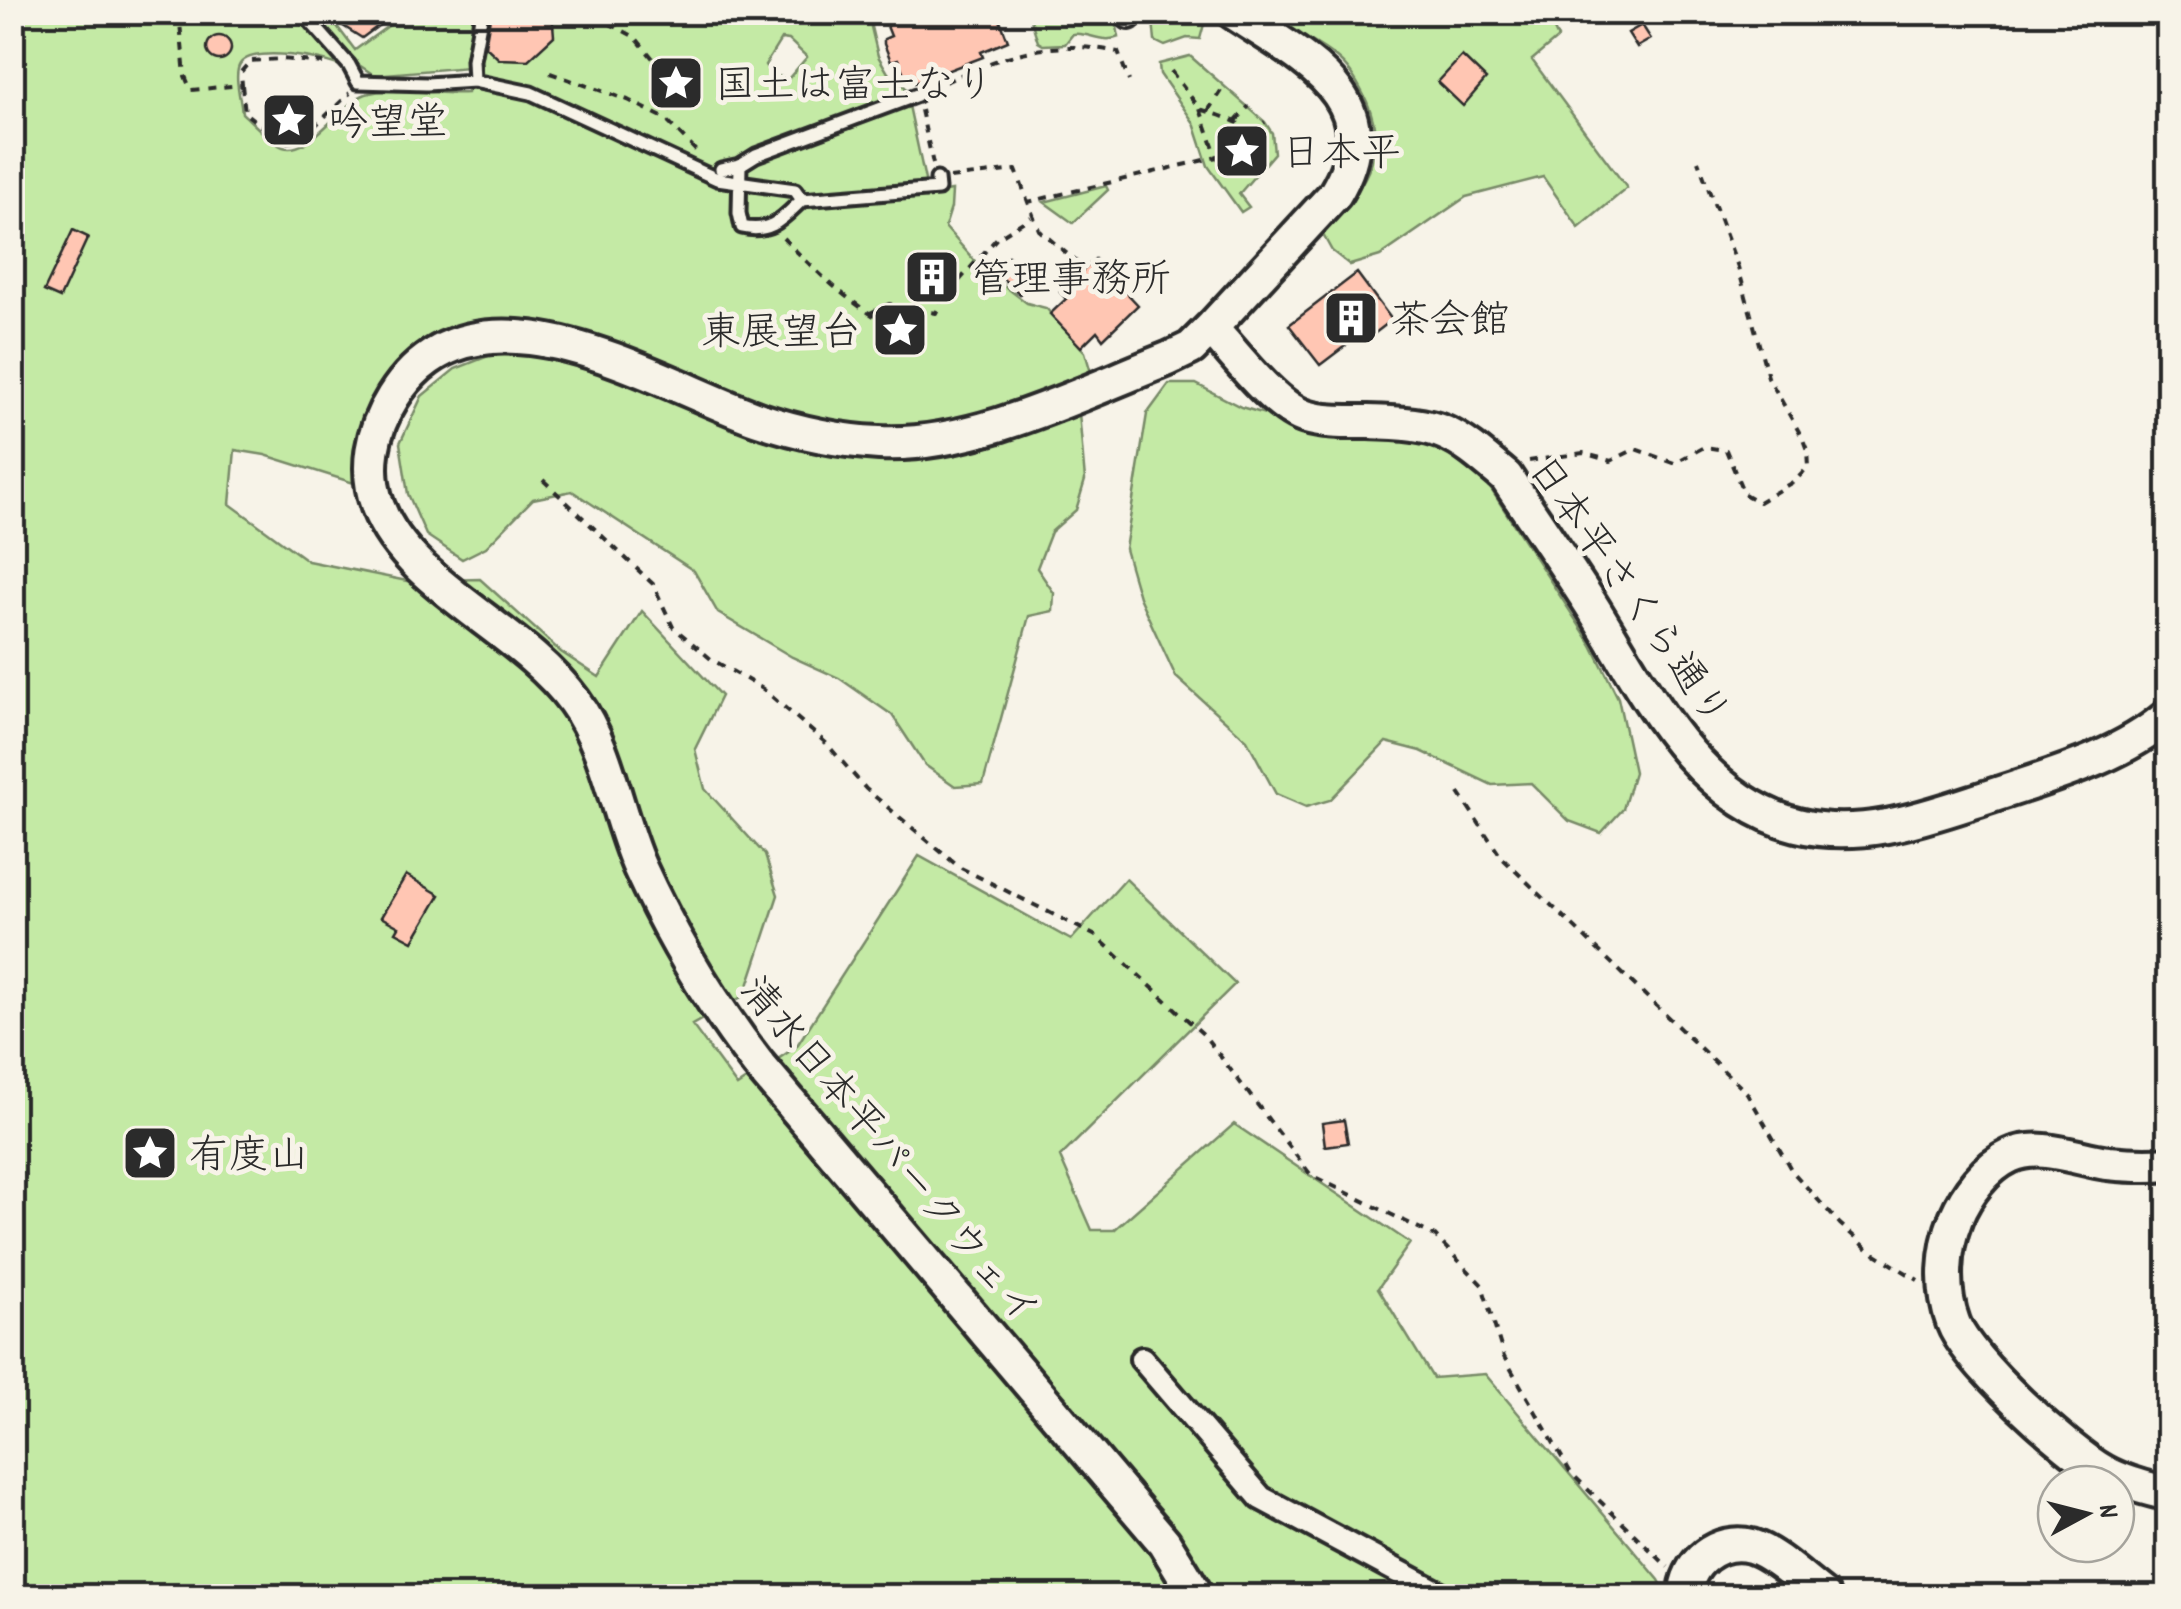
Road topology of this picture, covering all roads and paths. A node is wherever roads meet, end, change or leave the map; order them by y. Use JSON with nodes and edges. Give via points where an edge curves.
{"nodes":[{"id":1,"x":179,"y":12,"type":"edge"},
{"id":2,"x":302,"y":12,"type":"edge"},
{"id":3,"x":482,"y":12,"type":"edge"},
{"id":4,"x":599,"y":12,"type":"edge"},
{"id":5,"x":1233,"y":12,"type":"edge"},
{"id":6,"x":1171,"y":71,"type":"dead end"},
{"id":7,"x":550,"y":73,"type":"dead end"},
{"id":8,"x":474,"y":81,"type":"junction"},
{"id":9,"x":1129,"y":81,"type":"dead end"},
{"id":10,"x":358,"y":82,"type":"junction"},
{"id":11,"x":242,"y":85,"type":"junction"},
{"id":12,"x":1224,"y":86,"type":"dead end"},
{"id":13,"x":917,"y":95,"type":"junction"},
{"id":14,"x":1249,"y":106,"type":"dead end"},
{"id":15,"x":1200,"y":109,"type":"junction"},
{"id":16,"x":1208,"y":112,"type":"junction"},
{"id":17,"x":664,"y":118,"type":"junction"},
{"id":18,"x":1236,"y":121,"type":"junction"},
{"id":19,"x":1265,"y":122,"type":"dead end"},
{"id":20,"x":1250,"y":130,"type":"junction"},
{"id":21,"x":1217,"y":157,"type":"junction"},
{"id":22,"x":1698,"y":161,"type":"dead end"},
{"id":23,"x":740,"y":164,"type":"junction"},
{"id":24,"x":721,"y":169,"type":"joint"},
{"id":25,"x":937,"y":179,"type":"junction"},
{"id":26,"x":742,"y":185,"type":"junction"},
{"id":27,"x":802,"y":200,"type":"junction"},
{"id":28,"x":1028,"y":202,"type":"junction"},
{"id":29,"x":1032,"y":216,"type":"junction"},
{"id":30,"x":772,"y":228,"type":"junction"},
{"id":31,"x":1078,"y":264,"type":"dead end"},
{"id":32,"x":870,"y":312,"type":"junction"},
{"id":33,"x":1211,"y":328,"type":"junction"},
{"id":34,"x":900,"y":330,"type":"dead end"},
{"id":35,"x":1502,"y":474,"type":"junction"},
{"id":36,"x":543,"y":480,"type":"dead end"},
{"id":37,"x":2168,"y":716,"type":"edge"},
{"id":38,"x":1459,"y":793,"type":"dead end"},
{"id":39,"x":2168,"y":1164,"type":"edge"},
{"id":40,"x":1947,"y":1298,"type":"junction"},
{"id":41,"x":1142,"y":1359,"type":"dead end"},
{"id":42,"x":2168,"y":1494,"type":"edge"},
{"id":43,"x":1686,"y":1590,"type":"edge"},
{"id":44,"x":1198,"y":1596,"type":"edge"},
{"id":45,"x":1444,"y":1596,"type":"edge"},
{"id":46,"x":1824,"y":1596,"type":"edge"}],
"edges":[{"from":1,"to":11,"type":"path","via":[[191,90]]},
{"from":2,"to":10,"type":"lane"},
{"from":3,"to":8,"type":"lane"},
{"from":4,"to":17,"type":"path","via":[[636,37],[655,62],[690,79]]},
{"from":5,"to":33,"type":"street","via":[[1336,86],[1346,107],[1351,157],[1334,194]]},
{"from":6,"to":15,"type":"path"},
{"from":7,"to":17,"type":"path"},
{"from":8,"to":10,"type":"lane"},
{"from":8,"to":26,"type":"lane","via":[[531,93],[717,180]]},
{"from":9,"to":13,"type":"path","via":[[1118,52],[1020,51]]},
{"from":10,"to":11,"type":"path","via":[[325,63],[282,59],[250,61],[240,72]]},
{"from":10,"to":11,"type":"path","via":[[300,140],[282,142],[245,113]]},
{"from":12,"to":16,"type":"path"},
{"from":13,"to":23,"type":"lane"},
{"from":13,"to":25,"type":"path"},
{"from":14,"to":18,"type":"path"},
{"from":15,"to":16,"type":"path"},
{"from":15,"to":21,"type":"path"},
{"from":16,"to":18,"type":"path"},
{"from":17,"to":24,"type":"path"},
{"from":18,"to":20,"type":"path"},
{"from":19,"to":20,"type":"path"},
{"from":20,"to":21,"type":"path","via":[[1251,154],[1235,166]]},
{"from":21,"to":28,"type":"path"},
{"from":22,"to":35,"type":"path","via":[[1738,267],[1768,376],[1802,437],[1808,468],[1758,502],[1744,494],[1726,450],[1704,447],[1674,463],[1635,449],[1611,461],[1584,453],[1532,459]]},
{"from":23,"to":24,"type":"lane"},
{"from":23,"to":26,"type":"lane"},
{"from":25,"to":27,"type":"lane","via":[[938,188]]},
{"from":25,"to":28,"type":"path","via":[[1016,170]]},
{"from":26,"to":27,"type":"lane","via":[[795,190]]},
{"from":26,"to":30,"type":"lane","via":[[742,227]]},
{"from":27,"to":30,"type":"lane"},
{"from":28,"to":29,"type":"path"},
{"from":29,"to":31,"type":"path"},
{"from":29,"to":32,"type":"path","via":[[997,238],[946,290],[936,314],[888,304]]},
{"from":30,"to":32,"type":"path","via":[[830,286]]},
{"from":32,"to":34,"type":"path"},
{"from":33,"to":35,"type":"street","name":"日本平さくら通り","via":[[1283,404],[1305,417],[1438,429],[1460,438]]},
{"from":33,"to":44,"type":"street","name":"清水日本平パークウェイ","via":[[1168,360],[1038,409],[908,442],[844,440],[762,420],[618,360],[568,344],[506,336],[442,352],[398,388],[376,429],[370,458],[378,505],[420,565],[531,652],[576,703],[639,866],[725,1021],[1164,1542]]},
{"from":35,"to":37,"type":"street","name":"日本平さくら通り","via":[[1696,760],[1740,798],[1797,825],[1835,829],[1907,822],[2092,760]]},
{"from":36,"to":43,"type":"path","via":[[652,584],[673,627],[711,660],[763,689],[959,867],[1096,936],[1204,1034],[1311,1175],[1435,1236],[1482,1285],[1504,1357],[1571,1473]]},
{"from":38,"to":40,"type":"path","via":[[1501,857],[1747,1093],[1792,1170],[1840,1224]]},
{"from":39,"to":40,"type":"street","via":[[2034,1151],[2012,1155],[1977,1183],[1960,1210],[1949,1236]]},
{"from":40,"to":42,"type":"street","via":[[1970,1349],[2059,1438],[2105,1472]]},
{"from":41,"to":45,"type":"street","via":[[1261,1498]]},
{"from":43,"to":46,"type":"street","via":[[1691,1568],[1706,1555],[1751,1546]]}]}
